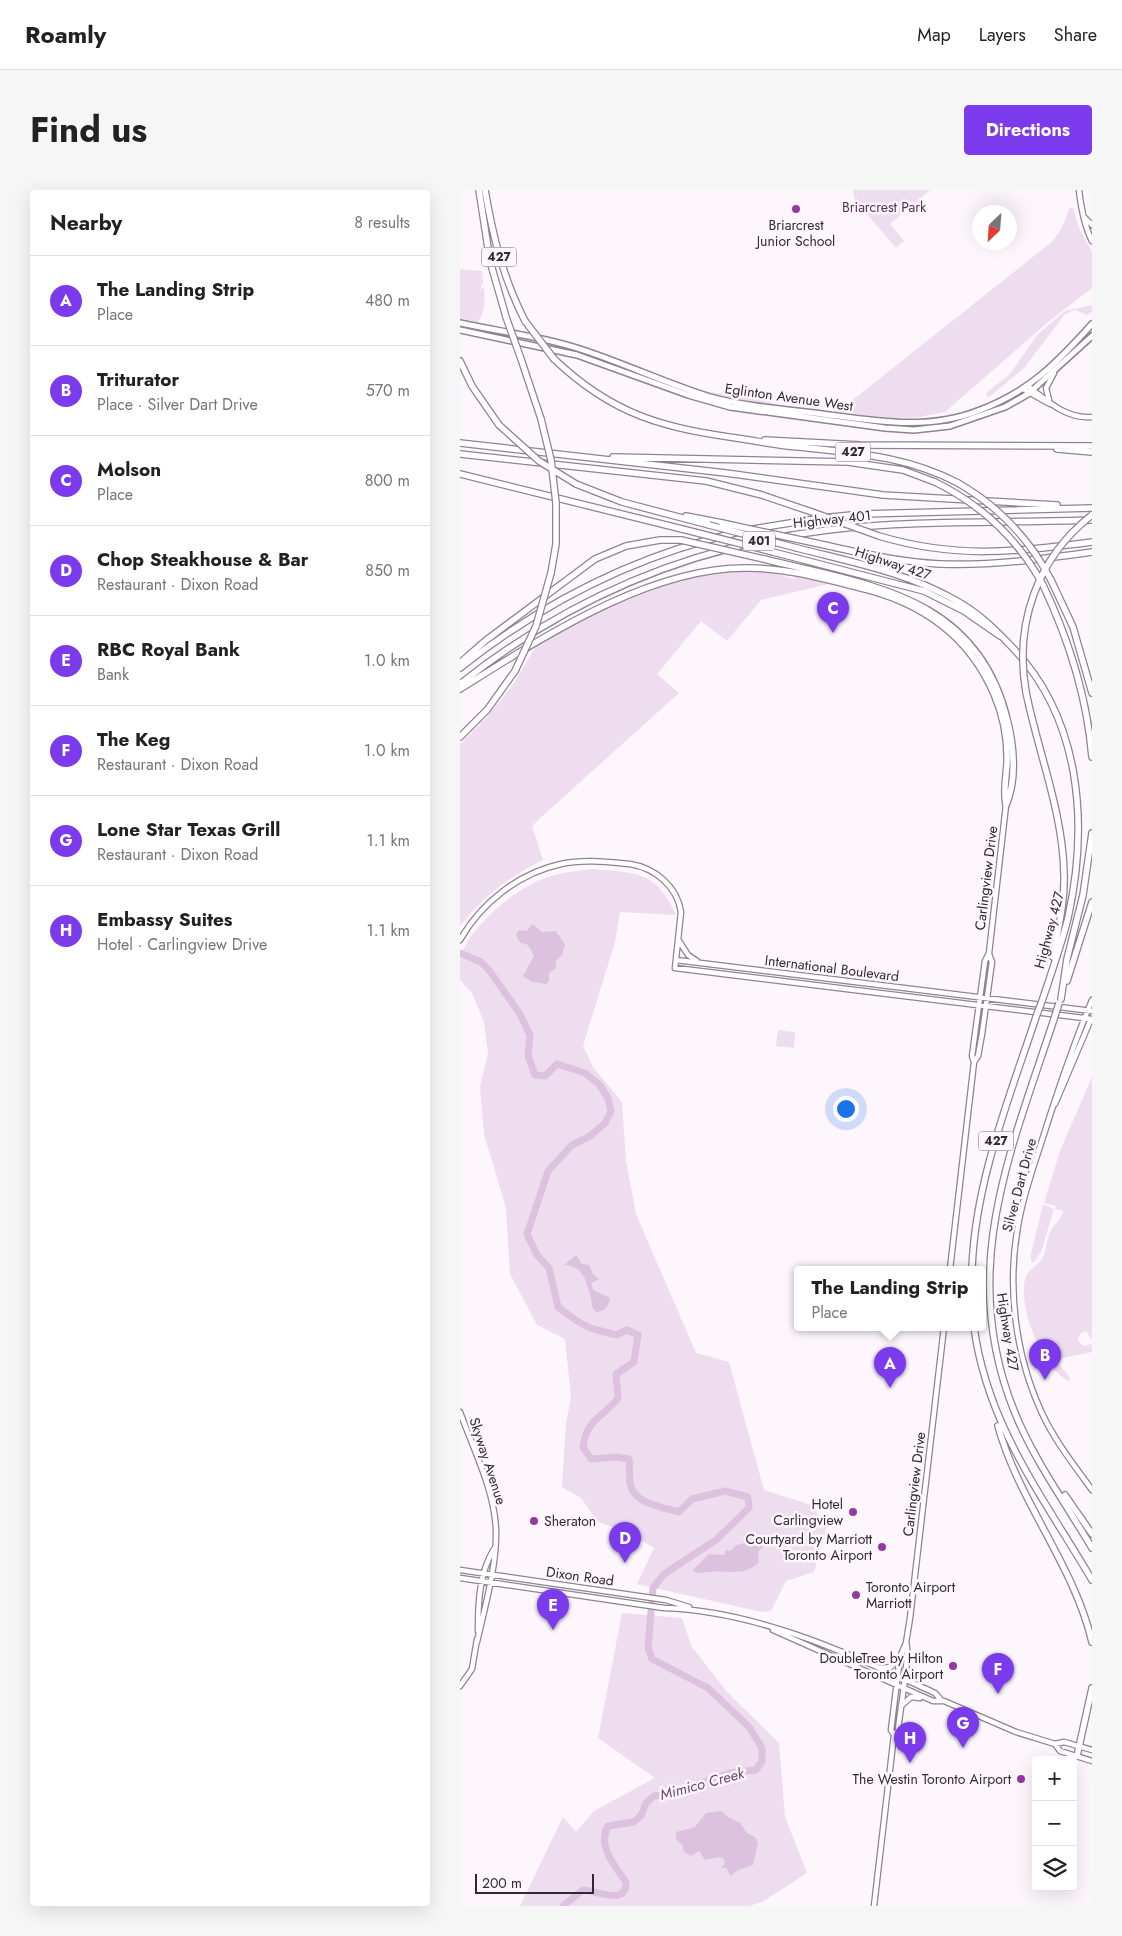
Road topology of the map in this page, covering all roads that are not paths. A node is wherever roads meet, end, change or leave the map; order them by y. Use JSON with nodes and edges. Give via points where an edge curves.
{"nodes":[{"id":1,"x":478,"y":190,"type":"edge"},
{"id":2,"x":485,"y":190,"type":"edge"},
{"id":3,"x":1080,"y":190,"type":"edge"},
{"id":4,"x":1086,"y":218,"type":"junction"},
{"id":5,"x":1092,"y":226,"type":"edge"},
{"id":6,"x":1092,"y":241,"type":"edge"},
{"id":7,"x":460,"y":323,"type":"edge"},
{"id":8,"x":1092,"y":324,"type":"edge"},
{"id":9,"x":460,"y":330,"type":"edge"},
{"id":10,"x":1090,"y":338,"type":"edge"},
{"id":11,"x":460,"y":361,"type":"edge"},
{"id":12,"x":1054,"y":372,"type":"junction"},
{"id":13,"x":1025,"y":388,"type":"junction"},
{"id":14,"x":1031,"y":392,"type":"junction"},
{"id":15,"x":1050,"y":404,"type":"junction"},
{"id":16,"x":1092,"y":417,"type":"edge"},
{"id":17,"x":743,"y":439,"type":"junction"},
{"id":18,"x":460,"y":443,"type":"edge"},
{"id":19,"x":1012,"y":446,"type":"junction"},
{"id":20,"x":1092,"y":446,"type":"edge"},
{"id":21,"x":1092,"y":452,"type":"edge"},
{"id":22,"x":460,"y":454,"type":"edge"},
{"id":23,"x":567,"y":454,"type":"junction"},
{"id":24,"x":460,"y":474,"type":"edge"},
{"id":25,"x":1092,"y":508,"type":"edge"},
{"id":26,"x":654,"y":511,"type":"junction"},
{"id":27,"x":1092,"y":515,"type":"edge"},
{"id":28,"x":1092,"y":520,"type":"edge"},
{"id":29,"x":1092,"y":542,"type":"edge"},
{"id":30,"x":1092,"y":552,"type":"edge"},
{"id":31,"x":1008,"y":642,"type":"junction"},
{"id":32,"x":460,"y":663,"type":"edge"},
{"id":33,"x":460,"y":668,"type":"edge"},
{"id":34,"x":460,"y":684,"type":"edge"},
{"id":35,"x":460,"y":689,"type":"edge"},
{"id":36,"x":1092,"y":693,"type":"edge"},
{"id":37,"x":460,"y":737,"type":"edge"},
{"id":38,"x":1092,"y":757,"type":"edge"},
{"id":39,"x":1006,"y":805,"type":"junction"},
{"id":40,"x":1092,"y":833,"type":"edge"},
{"id":41,"x":1092,"y":902,"type":"edge"},
{"id":42,"x":679,"y":934,"type":"junction"},
{"id":43,"x":460,"y":940,"type":"edge"},
{"id":44,"x":676,"y":960,"type":"junction"},
{"id":45,"x":700,"y":962,"type":"junction"},
{"id":46,"x":1046,"y":986,"type":"junction"},
{"id":47,"x":983,"y":998,"type":"junction"},
{"id":48,"x":1092,"y":1000,"type":"edge"},
{"id":49,"x":1060,"y":1001,"type":"junction"},
{"id":50,"x":982,"y":1005,"type":"junction"},
{"id":51,"x":1090,"y":1011,"type":"edge"},
{"id":52,"x":1092,"y":1018,"type":"edge"},
{"id":53,"x":1084,"y":1019,"type":"junction"},
{"id":54,"x":1050,"y":1114,"type":"junction"},
{"id":55,"x":950,"y":1266,"type":"edge"},
{"id":56,"x":972,"y":1266,"type":"edge"},
{"id":57,"x":944,"y":1331,"type":"edge"},
{"id":58,"x":975,"y":1331,"type":"edge"},
{"id":59,"x":993,"y":1407,"type":"junction"},
{"id":60,"x":460,"y":1412,"type":"edge"},
{"id":61,"x":1038,"y":1458,"type":"junction"},
{"id":62,"x":1091,"y":1488,"type":"edge"},
{"id":63,"x":1092,"y":1534,"type":"edge"},
{"id":64,"x":494,"y":1548,"type":"junction"},
{"id":65,"x":1092,"y":1548,"type":"edge"},
{"id":66,"x":460,"y":1570,"type":"edge"},
{"id":67,"x":484,"y":1573,"type":"junction"},
{"id":68,"x":491,"y":1574,"type":"junction"},
{"id":69,"x":460,"y":1578,"type":"edge"},
{"id":70,"x":1092,"y":1580,"type":"edge"},
{"id":71,"x":482,"y":1581,"type":"junction"},
{"id":72,"x":489,"y":1582,"type":"junction"},
{"id":73,"x":696,"y":1609,"type":"junction"},
{"id":74,"x":763,"y":1625,"type":"junction"},
{"id":75,"x":477,"y":1642,"type":"junction"},
{"id":76,"x":1092,"y":1642,"type":"edge"},
{"id":77,"x":906,"y":1643,"type":"junction"},
{"id":78,"x":900,"y":1657,"type":"junction"},
{"id":79,"x":880,"y":1668,"type":"junction"},
{"id":80,"x":898,"y":1676,"type":"junction"},
{"id":81,"x":904,"y":1679,"type":"junction"},
{"id":82,"x":896,"y":1685,"type":"junction"},
{"id":83,"x":460,"y":1686,"type":"edge"},
{"id":84,"x":903,"y":1688,"type":"junction"},
{"id":85,"x":1092,"y":1688,"type":"edge"},
{"id":86,"x":926,"y":1698,"type":"junction"},
{"id":87,"x":941,"y":1700,"type":"junction"},
{"id":88,"x":900,"y":1706,"type":"junction"},
{"id":89,"x":894,"y":1735,"type":"junction"},
{"id":90,"x":1055,"y":1744,"type":"junction"},
{"id":91,"x":1079,"y":1746,"type":"junction"},
{"id":92,"x":1092,"y":1750,"type":"edge"},
{"id":93,"x":1077,"y":1756,"type":"junction"},
{"id":94,"x":1092,"y":1761,"type":"edge"},
{"id":95,"x":874,"y":1906,"type":"edge"}],
"edges":[{"from":1,"to":37,"type":"highway","bridge":true,"via":[[490,261],[550,454],[556,535],[551,573],[536,626],[515,671],[487,710]]},
{"from":2,"to":17,"type":"highway","number":"427","bridge":true,"via":[[494,243],[514,299],[525,321],[554,360],[581,384],[643,418],[680,429]]},
{"from":3,"to":4,"type":"main road"},
{"from":4,"to":5,"type":"main road"},
{"from":4,"to":6,"type":"main road","via":[[1084,225]]},
{"from":7,"to":13,"type":"main road","name":"Eglinton Avenue West","via":[[568,345],[727,401],[881,422],[916,423],[957,418],[1002,401]]},
{"from":8,"to":13,"type":"main road","name":"Eglinton Avenue West","via":[[1047,372]]},
{"from":9,"to":14,"type":"main road","name":"Eglinton Avenue West","via":[[577,355],[730,407],[885,428],[914,430],[950,426],[1005,407]]},
{"from":10,"to":12,"type":"main road","name":"Eglinton Avenue West"},
{"from":11,"to":26,"type":"highway","name":"Highway 427","number":"427","bridge":true,"via":[[472,386],[499,425],[532,457],[576,484]]},
{"from":12,"to":14,"type":"main road","name":"Eglinton Avenue West"},
{"from":12,"to":15,"type":"main road","via":[[1046,390]]},
{"from":13,"to":14,"type":"main road"},
{"from":14,"to":15,"type":"main road"},
{"from":15,"to":16,"type":"main road","via":[[1081,417]]},
{"from":17,"to":19,"type":"highway","via":[[860,445]]},
{"from":17,"to":36,"type":"highway","number":"427","bridge":true,"via":[[885,456],[926,468],[979,496],[1008,520],[1032,548],[1051,580],[1073,627]]},
{"from":18,"to":23,"type":"highway"},
{"from":19,"to":20,"type":"highway"},
{"from":19,"to":21,"type":"highway"},
{"from":22,"to":29,"type":"highway","bridge":true,"via":[[706,481],[762,495],[879,536],[922,547],[969,552],[1015,551]]},
{"from":23,"to":25,"type":"highway","via":[[884,495]]},
{"from":23,"to":38,"type":"highway","bridge":true,"via":[[848,462],[903,470],[960,495],[993,520],[1021,550],[1043,585],[1063,628],[1074,664]]},
{"from":24,"to":31,"type":"highway","bridge":true,"via":[[924,591],[964,611]]},
{"from":25,"to":33,"type":"highway","name":"Highway 401","number":"401","via":[[840,516],[735,533],[666,553],[594,583],[521,624]]},
{"from":26,"to":30,"type":"highway","bridge":true,"via":[[891,558],[947,564],[997,563]]},
{"from":26,"to":31,"type":"highway","name":"Highway 427","number":"427","bridge":true,"via":[[889,572],[927,586],[976,613]]},
{"from":27,"to":46,"type":"highway","bridge":true,"via":[[1060,546],[1047,565],[1033,594],[1022,648],[1026,692],[1059,828],[1064,864],[1062,907]]},
{"from":28,"to":34,"type":"highway","name":"Highway 401","number":"401","via":[[829,530],[714,552],[652,572],[587,601],[521,639]]},
{"from":31,"to":46,"type":"highway","name":"Highway 427","number":"427","via":[[1031,668],[1056,710],[1071,756],[1076,787],[1078,835],[1073,887],[1064,931]]},
{"from":32,"to":39,"type":"highway","bridge":true,"via":[[595,560],[626,546],[681,540],[764,559],[902,595],[935,613],[958,632],[988,670],[1005,709],[1012,753],[1010,797]]},
{"from":35,"to":39,"type":"highway","via":[[575,621],[663,583],[731,568],[768,568],[805,574],[903,600],[933,617],[964,644],[982,669],[1001,715],[1007,748]]},
{"from":39,"to":47,"type":"main road","name":"Carlingview Drive","via":[[989,953],[992,962]]},
{"from":40,"to":49,"type":"highway","via":[[1085,887]]},
{"from":41,"to":49,"type":"highway","name":"Highway 427","number":"427"},
{"from":42,"to":43,"type":"main road","via":[[680,905],[658,875],[639,865],[589,861],[535,872],[512,885],[481,910]]},
{"from":42,"to":44,"type":"main road"},
{"from":42,"to":45,"type":"main road","via":[[684,950]]},
{"from":44,"to":45,"type":"main road","name":"International Boulevard"},
{"from":44,"to":50,"type":"main road","name":"International Boulevard","via":[[675,968]]},
{"from":45,"to":47,"type":"main road","name":"International Boulevard"},
{"from":46,"to":56,"type":"highway","name":"Highway 427","number":"427","bridge":true,"via":[[982,1188]]},
{"from":47,"to":50,"type":"main road","name":"Carlingview Drive"},
{"from":47,"to":51,"type":"main road","name":"International Boulevard"},
{"from":48,"to":51,"type":"main road","name":"Silver Dart Drive"},
{"from":49,"to":61,"type":"highway","name":"Highway 427","number":"427","bridge":true,"via":[[999,1194],[988,1277],[991,1324],[1003,1380]]},
{"from":50,"to":53,"type":"main road","name":"International Boulevard"},
{"from":50,"to":55,"type":"main road","name":"Carlingview Drive","via":[[980,1048],[974,1062]]},
{"from":51,"to":53,"type":"main road","name":"Silver Dart Drive"},
{"from":52,"to":53,"type":"main road","name":"International Boulevard"},
{"from":52,"to":54,"type":"main road","name":"Silver Dart Drive"},
{"from":53,"to":54,"type":"main road","name":"Silver Dart Drive"},
{"from":54,"to":62,"type":"main road","name":"Silver Dart Drive","via":[[1018,1224],[1014,1253],[1014,1309],[1025,1367],[1041,1411],[1064,1453]]},
{"from":57,"to":77,"type":"main road","name":"Carlingview Drive"},
{"from":58,"to":59,"type":"highway","via":[[980,1364]]},
{"from":59,"to":70,"type":"highway","via":[[1024,1467]]},
{"from":59,"to":76,"type":"highway","via":[[1007,1453],[1075,1590]]},
{"from":60,"to":64,"type":"main road","name":"Skyway Avenue","via":[[492,1503],[496,1528]]},
{"from":61,"to":63,"type":"highway"},
{"from":61,"to":65,"type":"highway","name":"Highway 427","number":"427"},
{"from":64,"to":67,"type":"main road","name":"Skyway Avenue"},
{"from":64,"to":68,"type":"main road","name":"Skyway Avenue"},
{"from":66,"to":67,"type":"main road","name":"Dixon Road"},
{"from":67,"to":68,"type":"main road","name":"Dixon Road"},
{"from":67,"to":71,"type":"main road","name":"Skyway Avenue"},
{"from":68,"to":72,"type":"main road","name":"Skyway Avenue"},
{"from":68,"to":73,"type":"main road","name":"Dixon Road","via":[[666,1600]]},
{"from":69,"to":71,"type":"main road","name":"Dixon Road"},
{"from":71,"to":72,"type":"main road","name":"Dixon Road"},
{"from":71,"to":75,"type":"main road","name":"Skyway Avenue"},
{"from":72,"to":73,"type":"main road","name":"Dixon Road","via":[[664,1608]]},
{"from":72,"to":75,"type":"main road","name":"Skyway Avenue"},
{"from":73,"to":74,"type":"main road","name":"Dixon Road"},
{"from":74,"to":79,"type":"main road","name":"Dixon Road","via":[[806,1638]]},
{"from":74,"to":82,"type":"main road","name":"Dixon Road"},
{"from":75,"to":83,"type":"main road","via":[[472,1668]]},
{"from":77,"to":78,"type":"main road","name":"Carlingview Drive"},
{"from":77,"to":81,"type":"main road","name":"Carlingview Drive"},
{"from":78,"to":79,"type":"main road","via":[[893,1665]]},
{"from":78,"to":80,"type":"main road","name":"Carlingview Drive"},
{"from":79,"to":80,"type":"main road","name":"Dixon Road"},
{"from":80,"to":81,"type":"main road","name":"Dixon Road"},
{"from":80,"to":82,"type":"main road","name":"Carlingview Drive"},
{"from":81,"to":84,"type":"main road","name":"Carlingview Drive"},
{"from":81,"to":87,"type":"main road","name":"Dixon Road","via":[[934,1693]]},
{"from":82,"to":84,"type":"main road","name":"Dixon Road"},
{"from":82,"to":89,"type":"main road","name":"Carlingview Drive","via":[[891,1730]]},
{"from":84,"to":86,"type":"main road","name":"Dixon Road"},
{"from":84,"to":88,"type":"main road","name":"Carlingview Drive"},
{"from":85,"to":91,"type":"highway"},
{"from":86,"to":87,"type":"main road","name":"Dixon Road"},
{"from":86,"to":88,"type":"main road","via":[[912,1697]]},
{"from":87,"to":90,"type":"main road","name":"Dixon Road","via":[[1016,1732]]},
{"from":88,"to":89,"type":"main road","name":"Carlingview Drive","via":[[898,1731]]},
{"from":89,"to":95,"type":"main road","name":"Carlingview Drive"},
{"from":90,"to":91,"type":"main road","name":"Dixon Road","via":[[1064,1742]]},
{"from":90,"to":93,"type":"main road","name":"Dixon Road","via":[[1060,1751]]},
{"from":91,"to":92,"type":"main road","name":"Dixon Road"},
{"from":91,"to":93,"type":"highway"},
{"from":93,"to":94,"type":"main road","name":"Dixon Road"}]}
